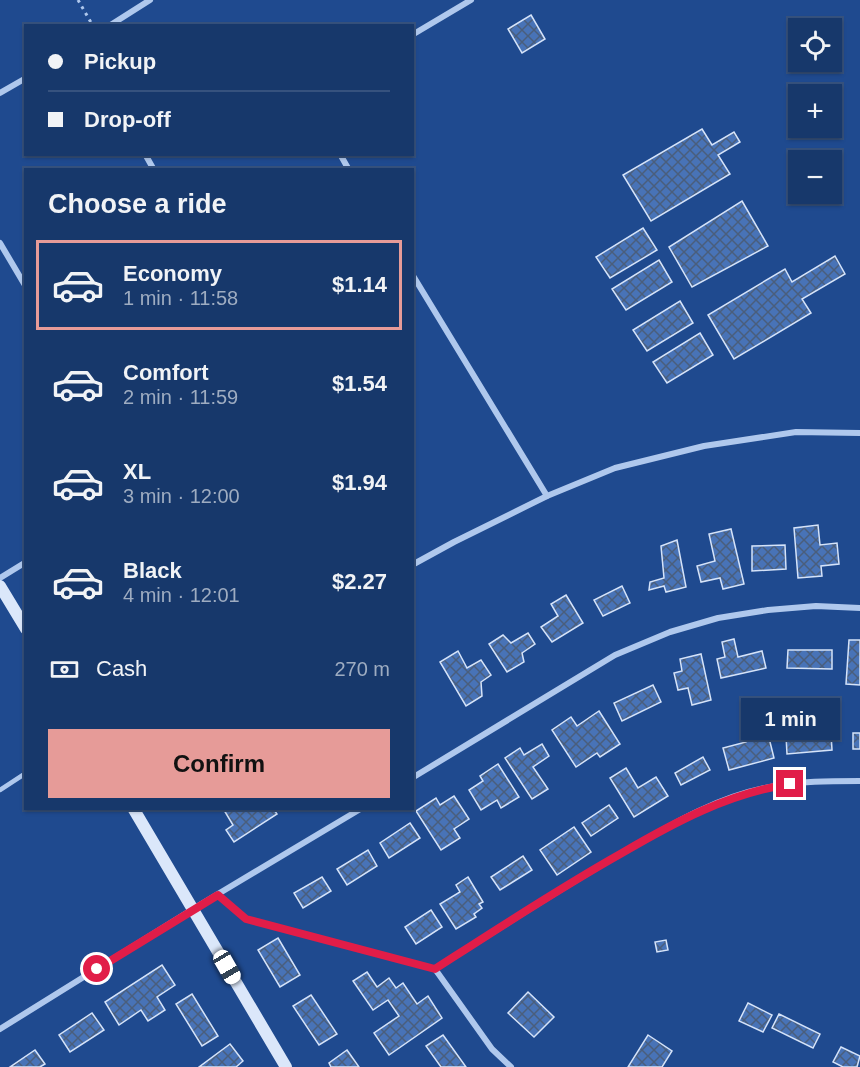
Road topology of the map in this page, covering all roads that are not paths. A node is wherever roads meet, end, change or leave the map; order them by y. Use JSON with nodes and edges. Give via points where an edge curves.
{"nodes":[{"id":1,"x":150,"y":0,"type":"edge"},
{"id":2,"x":471,"y":0,"type":"edge"},
{"id":3,"x":112,"y":24,"type":"edge"},
{"id":4,"x":414,"y":34,"type":"edge"},
{"id":5,"x":24,"y":79,"type":"edge"},
{"id":6,"x":0,"y":93,"type":"edge"},
{"id":7,"x":0,"y":243,"type":"edge"},
{"id":8,"x":414,"y":277,"type":"edge"},
{"id":9,"x":24,"y":284,"type":"edge"},
{"id":10,"x":860,"y":433,"type":"edge"},
{"id":11,"x":547,"y":496,"type":"junction"},
{"id":12,"x":24,"y":563,"type":"edge"},
{"id":13,"x":414,"y":564,"type":"edge"},
{"id":14,"x":0,"y":578,"type":"edge"},
{"id":15,"x":0,"y":586,"type":"edge"},
{"id":16,"x":860,"y":608,"type":"edge"},
{"id":17,"x":24,"y":625,"type":"edge"},
{"id":18,"x":24,"y":774,"type":"edge"},
{"id":19,"x":414,"y":777,"type":"edge"},
{"id":20,"x":860,"y":781,"type":"edge"},
{"id":21,"x":0,"y":790,"type":"edge"},
{"id":22,"x":134,"y":810,"type":"edge"},
{"id":23,"x":359,"y":810,"type":"edge"},
{"id":24,"x":218,"y":895,"type":"junction"},
{"id":25,"x":193,"y":909,"type":"junction"},
{"id":26,"x":435,"y":969,"type":"junction"},
{"id":27,"x":0,"y":1029,"type":"edge"},
{"id":28,"x":286,"y":1067,"type":"edge"},
{"id":29,"x":511,"y":1067,"type":"edge"}],
"edges":[{"from":1,"to":3,"type":"street"},
{"from":2,"to":4,"type":"street"},
{"from":5,"to":6,"type":"street"},
{"from":7,"to":9,"type":"street"},
{"from":8,"to":11,"type":"street"},
{"from":10,"to":11,"type":"street","via":[[796,432],[704,446],[615,468]]},
{"from":11,"to":13,"type":"street"},
{"from":12,"to":14,"type":"street"},
{"from":15,"to":17,"type":"street"},
{"from":16,"to":19,"type":"street","via":[[768,610],[718,618],[670,632],[615,655]]},
{"from":18,"to":21,"type":"lane"},
{"from":20,"to":26,"type":"street","via":[[812,780],[768,787],[722,801],[600,865]]},
{"from":22,"to":25,"type":"street"},
{"from":23,"to":24,"type":"street"},
{"from":24,"to":25,"type":"street"},
{"from":24,"to":26,"type":"lane","via":[[246,919]]},
{"from":25,"to":27,"type":"street"},
{"from":25,"to":28,"type":"street"},
{"from":26,"to":29,"type":"street","via":[[492,1049]]}]}
